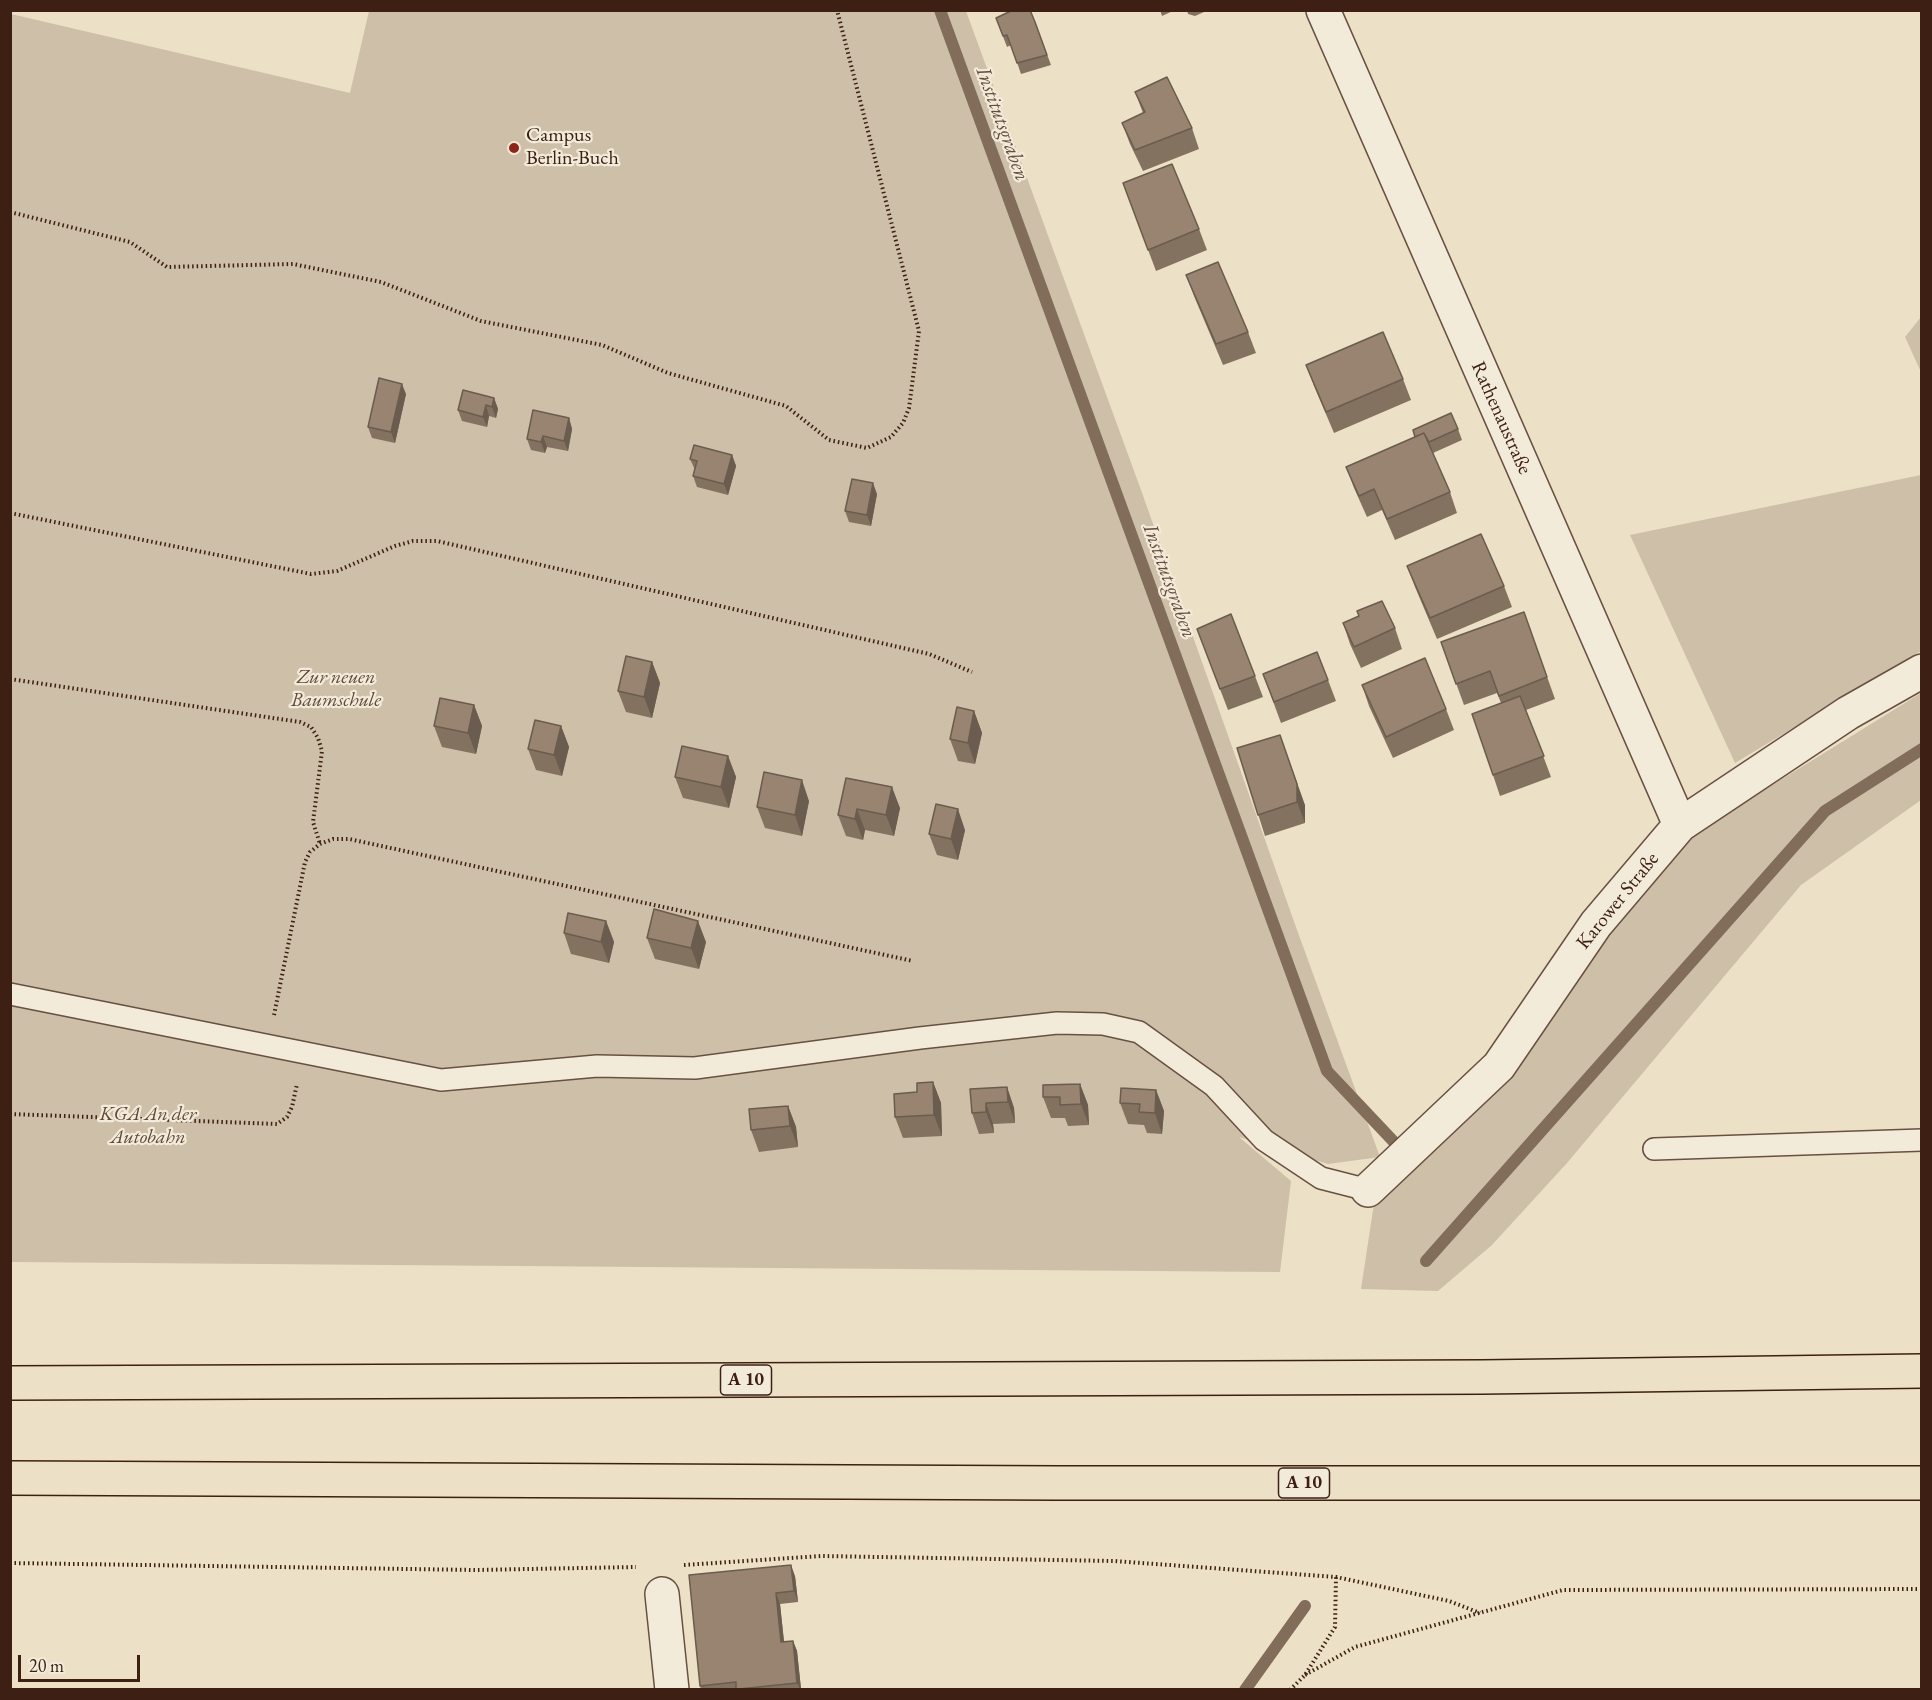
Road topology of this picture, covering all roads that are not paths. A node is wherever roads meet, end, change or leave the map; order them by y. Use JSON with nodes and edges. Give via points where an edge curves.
{"nodes":[{"id":1,"x":1323,"y":10,"type":"edge"},
{"id":2,"x":1922,"y":671,"type":"edge"},
{"id":3,"x":1680,"y":825,"type":"junction"},
{"id":4,"x":10,"y":994,"type":"edge"},
{"id":5,"x":1922,"y":1140,"type":"edge"},
{"id":6,"x":1654,"y":1149,"type":"dead end"},
{"id":7,"x":1368,"y":1190,"type":"joint"},
{"id":8,"x":1922,"y":1371,"type":"edge"},
{"id":9,"x":10,"y":1383,"type":"edge"},
{"id":10,"x":10,"y":1478,"type":"edge"},
{"id":11,"x":1922,"y":1483,"type":"edge"},
{"id":12,"x":661,"y":1580,"type":"road end"},
{"id":13,"x":672,"y":1689,"type":"edge"}],
"edges":[{"from":1,"to":3,"type":"street","name":"Rathenaustraße"},
{"from":2,"to":3,"type":"street","name":"Karower Straße","via":[[1848,713]]},
{"from":3,"to":7,"type":"street","name":"Karower Straße","via":[[1596,924],[1499,1066]]},
{"from":4,"to":7,"type":"lane","via":[[441,1080],[597,1066],[695,1068],[1046,1024],[1103,1024],[1139,1032],[1214,1086],[1264,1140],[1321,1178]]},
{"from":5,"to":6,"type":"lane"},
{"from":8,"to":9,"type":"highway","number":"A 10","via":[[1482,1377]]},
{"from":10,"to":11,"type":"highway","number":"A 10"},
{"from":12,"to":13,"type":"street"}]}
